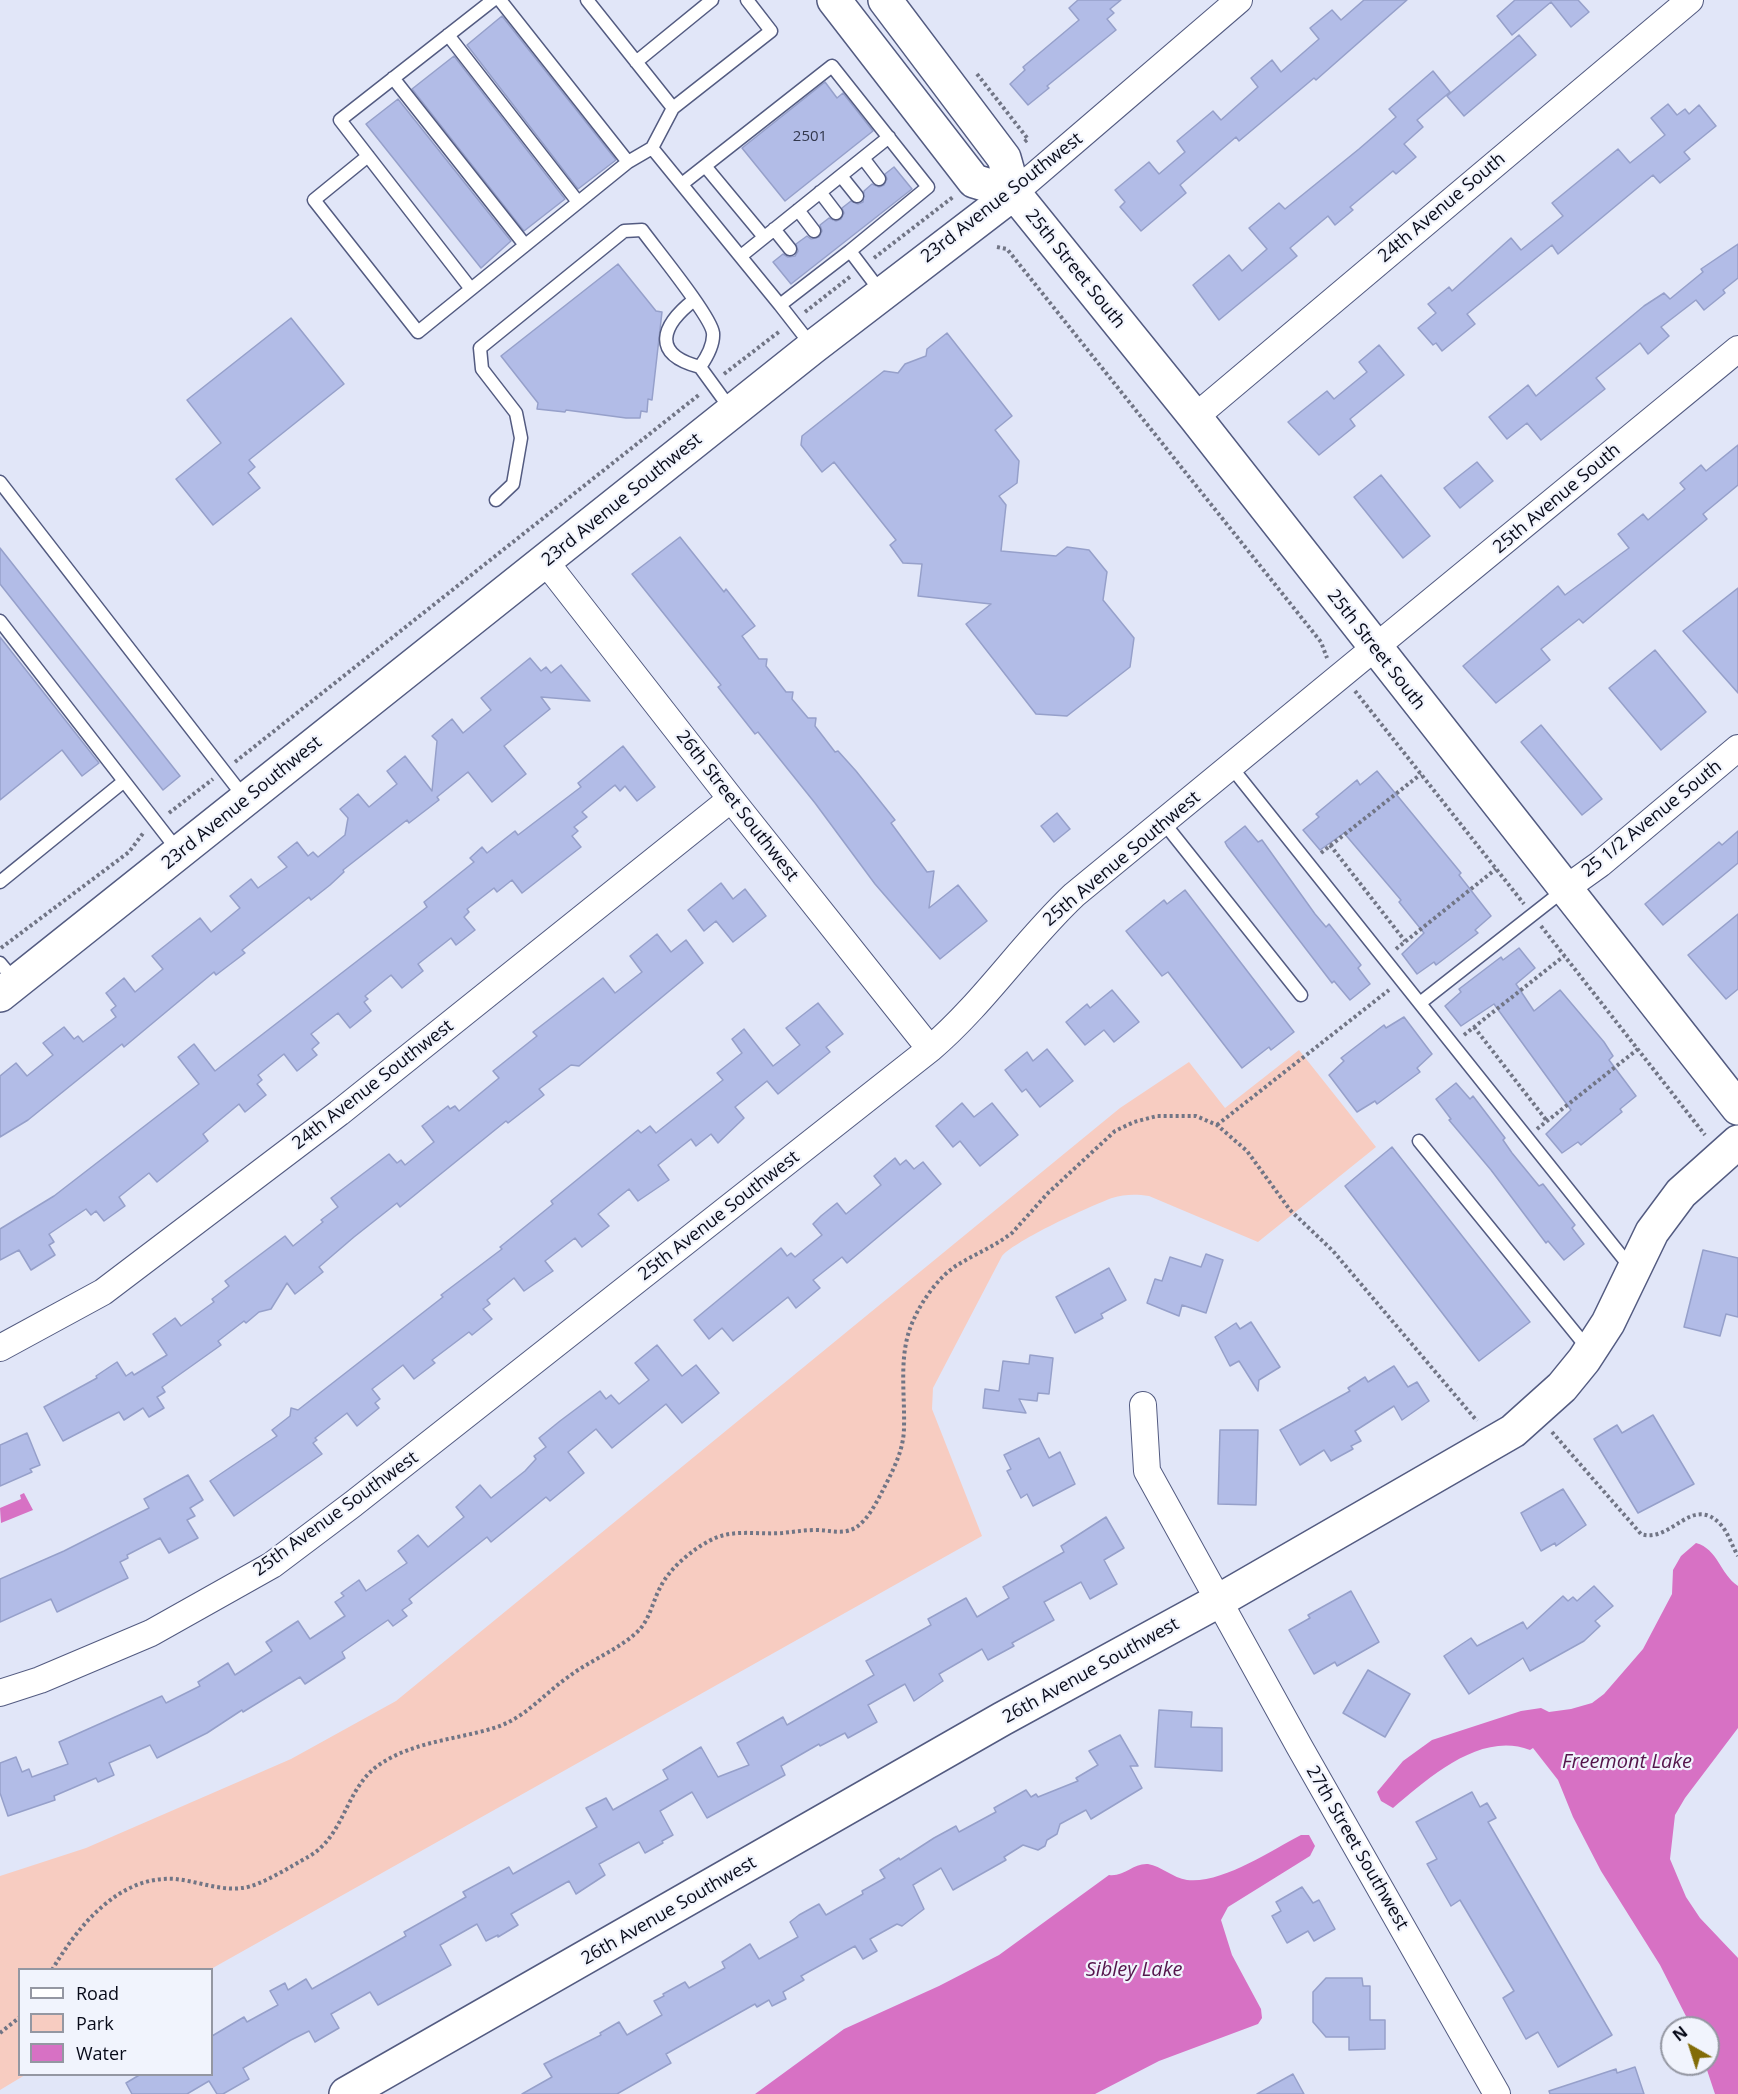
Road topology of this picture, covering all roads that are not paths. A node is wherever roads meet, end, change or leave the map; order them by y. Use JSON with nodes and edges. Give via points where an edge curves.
{"nodes":[{"id":1,"x":493,"y":0,"type":"edge"},
{"id":2,"x":500,"y":0,"type":"edge"},
{"id":3,"x":587,"y":0,"type":"edge"},
{"id":4,"x":712,"y":0,"type":"edge"},
{"id":5,"x":747,"y":0,"type":"edge"},
{"id":6,"x":834,"y":0,"type":"edge"},
{"id":7,"x":885,"y":0,"type":"edge"},
{"id":8,"x":1239,"y":0,"type":"edge"},
{"id":9,"x":1690,"y":0,"type":"edge"},
{"id":10,"x":447,"y":35,"type":"junction"},
{"id":11,"x":636,"y":62,"type":"junction"},
{"id":12,"x":393,"y":78,"type":"junction"},
{"id":13,"x":673,"y":108,"type":"junction"},
{"id":14,"x":889,"y":137,"type":"junction"},
{"id":15,"x":652,"y":148,"type":"junction"},
{"id":16,"x":368,"y":156,"type":"junction"},
{"id":17,"x":863,"y":158,"type":"junction"},
{"id":18,"x":628,"y":162,"type":"junction"},
{"id":19,"x":705,"y":166,"type":"junction"},
{"id":20,"x":841,"y":176,"type":"junction"},
{"id":21,"x":879,"y":179,"type":"dead end"},
{"id":22,"x":682,"y":184,"type":"junction"},
{"id":23,"x":820,"y":192,"type":"junction"},
{"id":24,"x":1014,"y":193,"type":"junction"},
{"id":25,"x":857,"y":196,"type":"dead end"},
{"id":26,"x":578,"y":202,"type":"junction"},
{"id":27,"x":798,"y":210,"type":"junction"},
{"id":28,"x":836,"y":213,"type":"dead end"},
{"id":29,"x":774,"y":229,"type":"junction"},
{"id":30,"x":813,"y":231,"type":"dead end"},
{"id":31,"x":764,"y":237,"type":"junction"},
{"id":32,"x":525,"y":245,"type":"junction"},
{"id":33,"x":790,"y":249,"type":"dead end"},
{"id":34,"x":849,"y":251,"type":"junction"},
{"id":35,"x":741,"y":256,"type":"junction"},
{"id":36,"x":872,"y":280,"type":"junction"},
{"id":37,"x":471,"y":289,"type":"junction"},
{"id":38,"x":694,"y":300,"type":"junction"},
{"id":39,"x":780,"y":305,"type":"junction"},
{"id":40,"x":813,"y":347,"type":"junction"},
{"id":41,"x":1738,"y":349,"type":"edge"},
{"id":42,"x":700,"y":367,"type":"junction"},
{"id":43,"x":732,"y":411,"type":"junction"},
{"id":44,"x":1195,"y":417,"type":"junction"},
{"id":45,"x":0,"y":482,"type":"edge"},
{"id":46,"x":496,"y":500,"type":"dead end"},
{"id":47,"x":545,"y":561,"type":"junction"},
{"id":48,"x":0,"y":621,"type":"edge"},
{"id":49,"x":1375,"y":649,"type":"junction"},
{"id":50,"x":1738,"y":748,"type":"edge"},
{"id":51,"x":1232,"y":768,"type":"junction"},
{"id":52,"x":123,"y":782,"type":"junction"},
{"id":53,"x":730,"y":799,"type":"junction"},
{"id":54,"x":247,"y":800,"type":"junction"},
{"id":55,"x":1164,"y":823,"type":"junction"},
{"id":56,"x":180,"y":854,"type":"junction"},
{"id":57,"x":0,"y":882,"type":"edge"},
{"id":58,"x":1565,"y":889,"type":"junction"},
{"id":59,"x":6,"y":980,"type":"edge"},
{"id":60,"x":1301,"y":995,"type":"dead end"},
{"id":61,"x":1420,"y":1003,"type":"junction"},
{"id":62,"x":930,"y":1048,"type":"junction"},
{"id":63,"x":1738,"y":1108,"type":"edge"},
{"id":64,"x":1419,"y":1141,"type":"dead end"},
{"id":65,"x":1730,"y":1149,"type":"edge"},
{"id":66,"x":1632,"y":1269,"type":"junction"},
{"id":67,"x":0,"y":1348,"type":"edge"},
{"id":68,"x":1590,"y":1350,"type":"junction"},
{"id":69,"x":1143,"y":1405,"type":"dead end"},
{"id":70,"x":1220,"y":1600,"type":"junction"},
{"id":71,"x":0,"y":1693,"type":"edge"},
{"id":72,"x":1489,"y":2091,"type":"edge"},
{"id":73,"x":346,"y":2094,"type":"edge"}],
"edges":[{"from":1,"to":10,"type":"lane"},
{"from":2,"to":18,"type":"lane"},
{"from":3,"to":11,"type":"lane"},
{"from":4,"to":11,"type":"lane"},
{"from":5,"to":13,"type":"lane","via":[[771,31]]},
{"from":6,"to":24,"type":"street","name":"25th Street South","via":[[974,181]]},
{"from":7,"to":24,"type":"street","name":"25th Street South","via":[[1004,158]]},
{"from":8,"to":24,"type":"street","name":"23rd Avenue Southwest"},
{"from":9,"to":44,"type":"street","name":"24th Avenue South"},
{"from":10,"to":12,"type":"lane"},
{"from":10,"to":26,"type":"lane"},
{"from":11,"to":13,"type":"lane"},
{"from":12,"to":16,"type":"lane","via":[[340,120]]},
{"from":12,"to":32,"type":"lane"},
{"from":13,"to":15,"type":"lane"},
{"from":14,"to":17,"type":"lane"},
{"from":14,"to":19,"type":"lane","via":[[832,66]]},
{"from":14,"to":34,"type":"lane","via":[[928,187],[857,239]]},
{"from":15,"to":18,"type":"lane"},
{"from":15,"to":22,"type":"lane"},
{"from":16,"to":37,"type":"lane"},
{"from":16,"to":37,"type":"lane","via":[[314,200],[418,332]]},
{"from":17,"to":20,"type":"lane"},
{"from":17,"to":21,"type":"lane"},
{"from":18,"to":26,"type":"lane"},
{"from":19,"to":22,"type":"lane"},
{"from":19,"to":31,"type":"lane"},
{"from":20,"to":23,"type":"lane"},
{"from":20,"to":25,"type":"lane"},
{"from":22,"to":35,"type":"lane"},
{"from":23,"to":27,"type":"lane"},
{"from":23,"to":28,"type":"lane"},
{"from":24,"to":36,"type":"street","name":"23rd Avenue Southwest"},
{"from":24,"to":44,"type":"street","name":"25th Street South"},
{"from":26,"to":32,"type":"lane"},
{"from":27,"to":29,"type":"lane"},
{"from":27,"to":30,"type":"lane"},
{"from":29,"to":31,"type":"lane"},
{"from":29,"to":33,"type":"lane"},
{"from":31,"to":35,"type":"lane"},
{"from":32,"to":37,"type":"lane"},
{"from":34,"to":36,"type":"lane"},
{"from":34,"to":39,"type":"lane","via":[[810,275]]},
{"from":35,"to":39,"type":"lane"},
{"from":36,"to":40,"type":"street","name":"23rd Avenue Southwest"},
{"from":38,"to":42,"type":"lane","via":[[705,312],[713,332],[710,352]]},
{"from":38,"to":42,"type":"lane","via":[[666,330],[667,343],[674,356]]},
{"from":38,"to":46,"type":"lane","via":[[642,230],[624,231],[480,348],[482,369],[516,413],[521,438],[513,484]]},
{"from":39,"to":40,"type":"lane"},
{"from":40,"to":43,"type":"street","name":"23rd Avenue Southwest"},
{"from":41,"to":49,"type":"street","name":"25th Avenue South"},
{"from":42,"to":43,"type":"lane"},
{"from":43,"to":47,"type":"street","name":"23rd Avenue Southwest"},
{"from":44,"to":49,"type":"street","name":"25th Street South"},
{"from":45,"to":54,"type":"lane"},
{"from":47,"to":53,"type":"street","name":"26th Street Southwest"},
{"from":47,"to":54,"type":"street","name":"23rd Avenue Southwest"},
{"from":48,"to":52,"type":"lane"},
{"from":49,"to":51,"type":"street","name":"25th Avenue Southwest"},
{"from":49,"to":58,"type":"street","name":"25th Street South"},
{"from":50,"to":58,"type":"street","name":"25 1/2 Avenue South"},
{"from":51,"to":55,"type":"street","name":"25th Avenue Southwest"},
{"from":51,"to":61,"type":"lane"},
{"from":52,"to":56,"type":"lane"},
{"from":52,"to":57,"type":"lane"},
{"from":53,"to":62,"type":"street","name":"26th Street Southwest"},
{"from":53,"to":67,"type":"street","name":"24th Avenue Southwest","via":[[339,1113],[103,1292]]},
{"from":54,"to":56,"type":"street","name":"23rd Avenue Southwest"},
{"from":55,"to":60,"type":"lane"},
{"from":55,"to":62,"type":"street","name":"25th Avenue Southwest","via":[[1046,922]]},
{"from":56,"to":59,"type":"street","name":"23rd Avenue Southwest"},
{"from":58,"to":61,"type":"lane"},
{"from":58,"to":63,"type":"street","name":"25th Street South"},
{"from":61,"to":66,"type":"lane"},
{"from":62,"to":71,"type":"street","name":"25th Avenue Southwest","via":[[272,1565],[151,1632]]},
{"from":64,"to":68,"type":"lane"},
{"from":65,"to":66,"type":"street","name":"26th Avenue Southwest","via":[[1681,1193],[1652,1232]]},
{"from":66,"to":68,"type":"street","name":"26th Avenue Southwest","via":[[1608,1323]]},
{"from":68,"to":70,"type":"street","name":"26th Avenue Southwest","via":[[1562,1388],[1536,1413],[1491,1445]]},
{"from":69,"to":70,"type":"street","name":"27th Street Southwest","via":[[1147,1471]]},
{"from":70,"to":72,"type":"street","name":"27th Street Southwest"},
{"from":70,"to":73,"type":"street","name":"26th Avenue Southwest","via":[[1002,1719]]}]}
